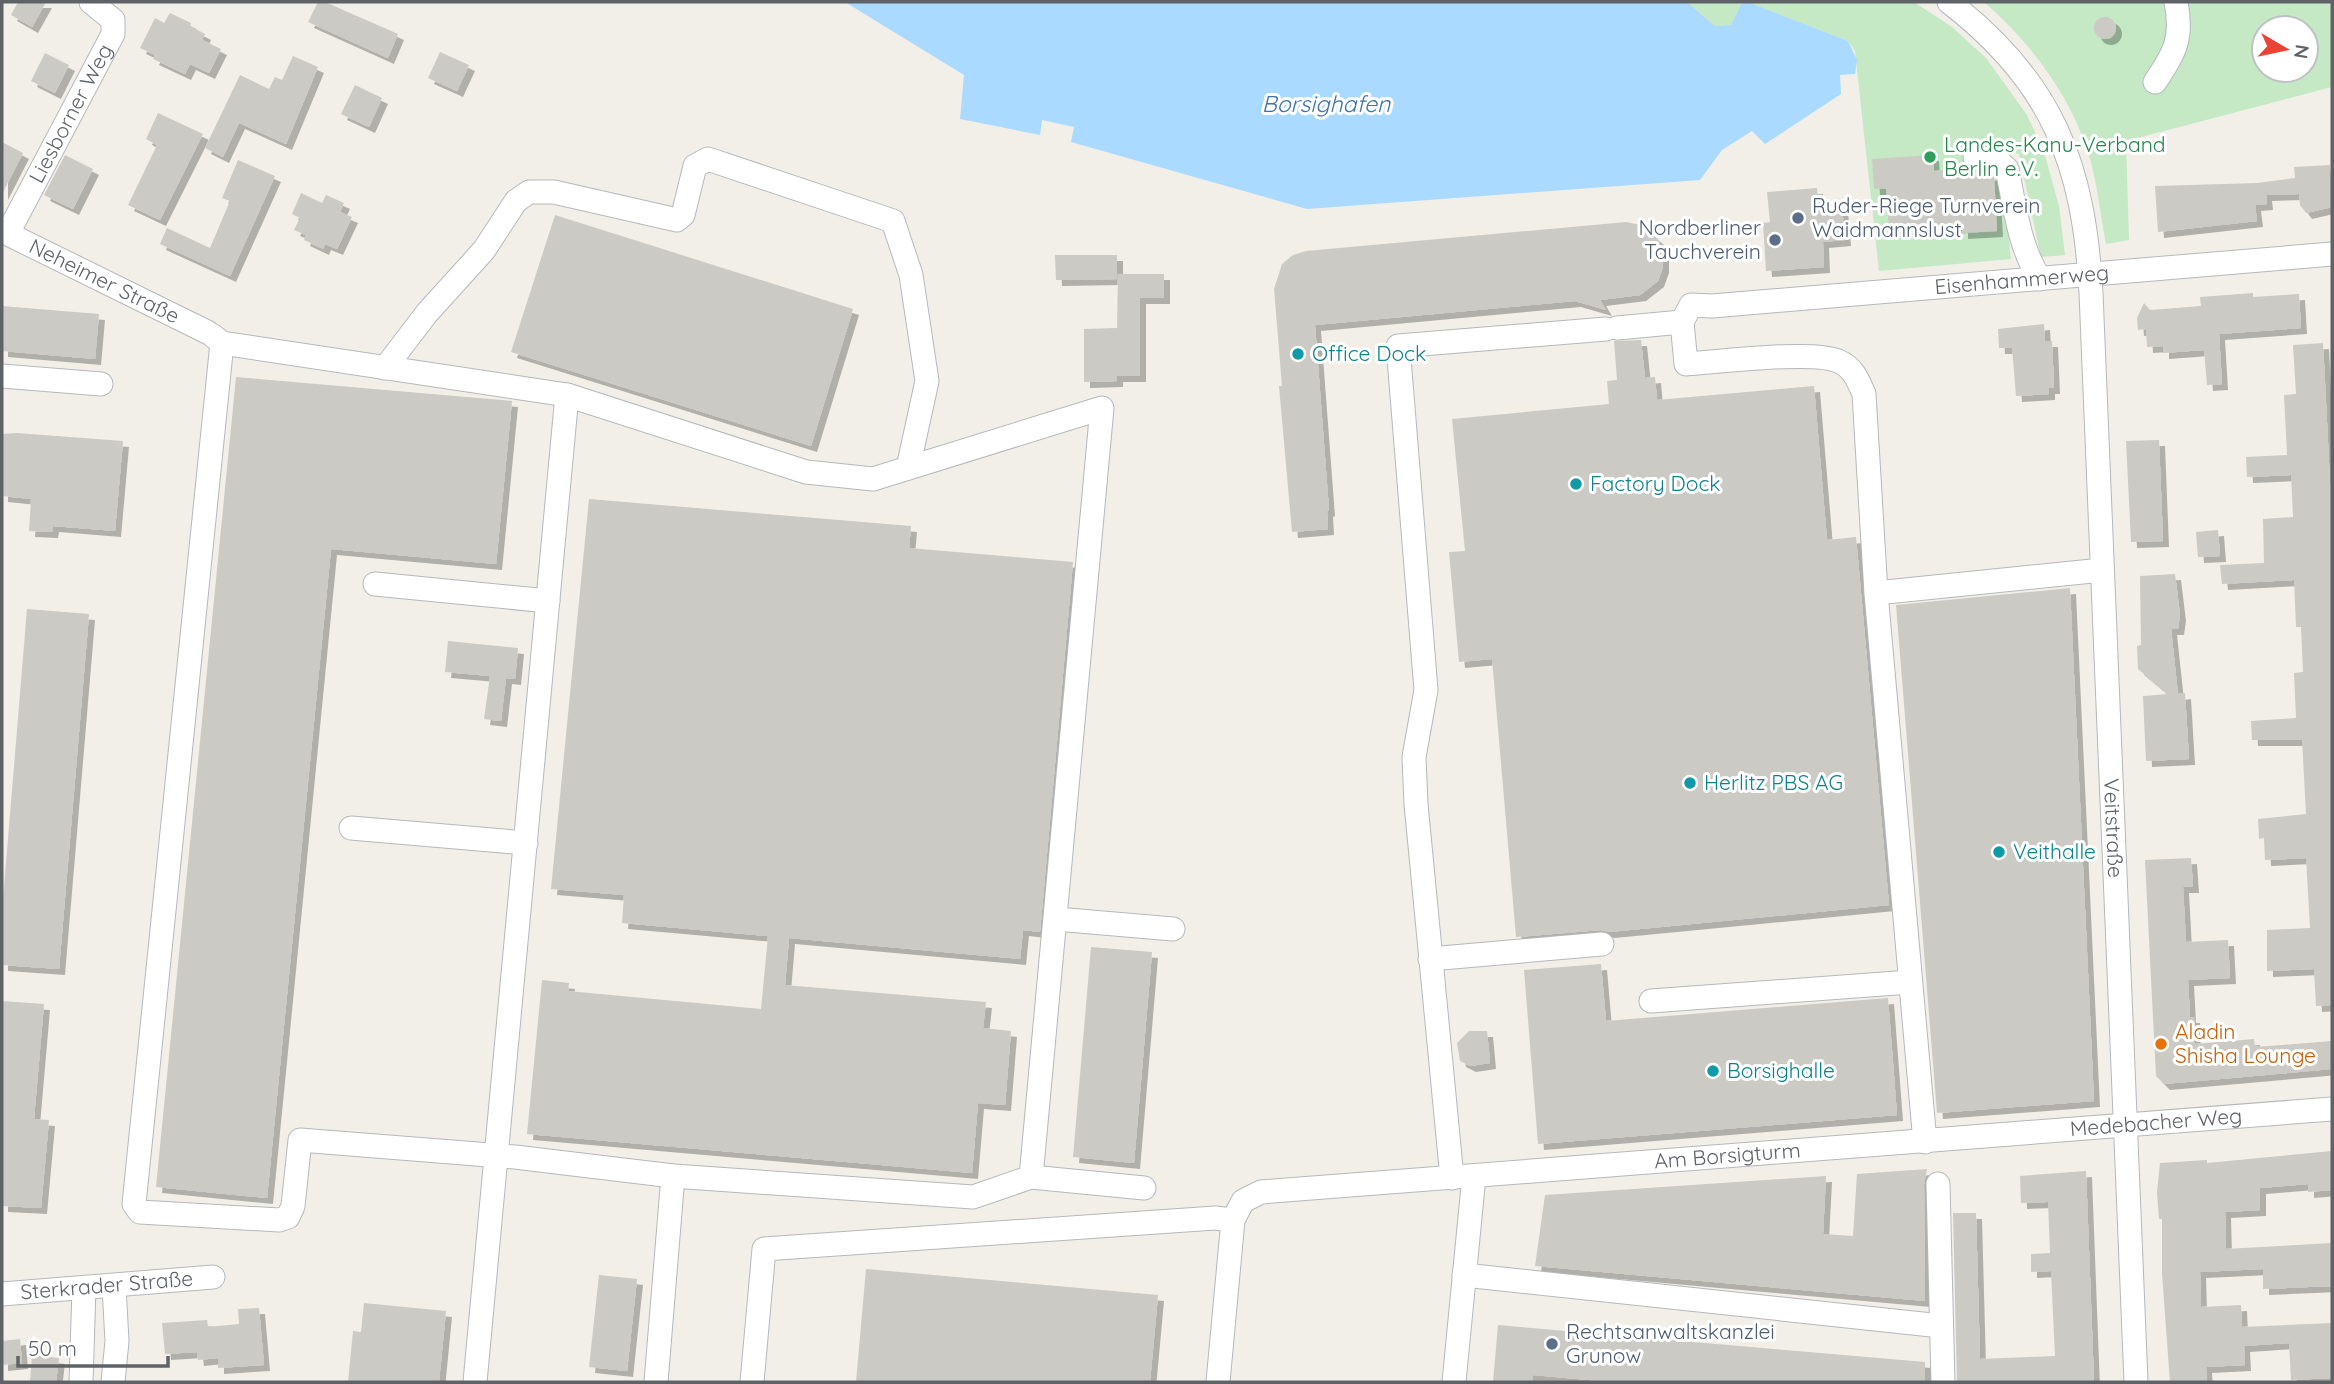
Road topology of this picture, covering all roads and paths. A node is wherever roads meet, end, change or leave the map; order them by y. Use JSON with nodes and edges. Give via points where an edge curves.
{"nodes":[{"id":1,"x":91,"y":2,"type":"edge"},
{"id":2,"x":1950,"y":2,"type":"edge"},
{"id":3,"x":2176,"y":2,"type":"edge"},
{"id":4,"x":2155,"y":82,"type":"dead end"},
{"id":5,"x":1975,"y":157,"type":"dead end"},
{"id":6,"x":5,"y":232,"type":"edge"},
{"id":7,"x":2332,"y":254,"type":"edge"},
{"id":8,"x":2090,"y":273,"type":"junction"},
{"id":9,"x":2040,"y":279,"type":"junction"},
{"id":10,"x":1682,"y":323,"type":"junction"},
{"id":11,"x":214,"y":336,"type":"junction"},
{"id":12,"x":385,"y":368,"type":"junction"},
{"id":13,"x":2,"y":376,"type":"edge"},
{"id":14,"x":101,"y":384,"type":"dead end"},
{"id":15,"x":567,"y":395,"type":"junction"},
{"id":16,"x":908,"y":468,"type":"junction"},
{"id":17,"x":2102,"y":570,"type":"junction"},
{"id":18,"x":375,"y":584,"type":"dead end"},
{"id":19,"x":1876,"y":593,"type":"junction"},
{"id":20,"x":548,"y":601,"type":"junction"},
{"id":21,"x":352,"y":828,"type":"dead end"},
{"id":22,"x":526,"y":843,"type":"junction"},
{"id":23,"x":1056,"y":919,"type":"junction"},
{"id":24,"x":1172,"y":929,"type":"dead end"},
{"id":25,"x":1602,"y":944,"type":"dead end"},
{"id":26,"x":1430,"y":959,"type":"junction"},
{"id":27,"x":1910,"y":982,"type":"junction"},
{"id":28,"x":1651,"y":1002,"type":"dead end"},
{"id":29,"x":2332,"y":1109,"type":"edge"},
{"id":30,"x":2125,"y":1127,"type":"junction"},
{"id":31,"x":1980,"y":1138,"type":"joint"},
{"id":32,"x":1925,"y":1142,"type":"junction"},
{"id":33,"x":495,"y":1155,"type":"junction"},
{"id":34,"x":673,"y":1176,"type":"junction"},
{"id":35,"x":1031,"y":1177,"type":"junction"},
{"id":36,"x":1463,"y":1177,"type":"junction"},
{"id":37,"x":1938,"y":1184,"type":"dead end"},
{"id":38,"x":1144,"y":1188,"type":"dead end"},
{"id":39,"x":1233,"y":1220,"type":"junction"},
{"id":40,"x":1464,"y":1275,"type":"junction"},
{"id":41,"x":213,"y":1277,"type":"dead end"},
{"id":42,"x":114,"y":1287,"type":"junction"},
{"id":43,"x":84,"y":1289,"type":"junction"},
{"id":44,"x":2,"y":1294,"type":"edge"},
{"id":45,"x":1941,"y":1326,"type":"junction"},
{"id":46,"x":81,"y":1382,"type":"edge"},
{"id":47,"x":113,"y":1382,"type":"edge"},
{"id":48,"x":475,"y":1382,"type":"edge"},
{"id":49,"x":656,"y":1382,"type":"edge"},
{"id":50,"x":752,"y":1382,"type":"edge"},
{"id":51,"x":1218,"y":1382,"type":"edge"},
{"id":52,"x":1454,"y":1382,"type":"edge"},
{"id":53,"x":1942,"y":1382,"type":"edge"},
{"id":54,"x":2136,"y":1382,"type":"edge"}],
"edges":[{"from":1,"to":6,"type":"street","name":"Liesborner Weg","via":[[113,20],[113,34]]},
{"from":2,"to":8,"type":"street","name":"Veitstraße","via":[[1994,39],[2050,115],[2066,148],[2081,201]]},
{"from":3,"to":4,"type":"street","via":[[2180,24],[2174,53]]},
{"from":5,"to":9,"type":"street","via":[[1998,161],[2007,169],[2022,242]]},
{"from":6,"to":11,"type":"street","name":"Neheimer Straße"},
{"from":7,"to":8,"type":"street","name":"Eisenhammerweg"},
{"from":8,"to":9,"type":"street","name":"Eisenhammerweg"},
{"from":8,"to":17,"type":"street","name":"Veitstraße"},
{"from":9,"to":10,"type":"street","name":"Eisenhammerweg","via":[[1712,306],[1690,304]]},
{"from":10,"to":19,"type":"street","via":[[1685,364],[1816,356],[1838,360],[1855,373],[1864,394]]},
{"from":10,"to":26,"type":"street","via":[[1398,346],[1426,690],[1414,757]]},
{"from":11,"to":12,"type":"street","name":"Neheimer Straße"},
{"from":11,"to":33,"type":"street","via":[[134,1204],[140,1212],[288,1217],[300,1140]]},
{"from":12,"to":15,"type":"street","name":"Neheimer Straße"},
{"from":12,"to":16,"type":"street","via":[[427,313],[485,250],[516,201],[529,192],[554,191],[677,220],[683,215],[695,166],[708,159],[893,221],[911,275],[927,382]]},
{"from":13,"to":14,"type":"street"},
{"from":15,"to":16,"type":"street","name":"Neheimer Straße","via":[[806,472],[873,479]]},
{"from":15,"to":20,"type":"street"},
{"from":16,"to":23,"type":"street","name":"Neheimer Straße","via":[[1101,408]]},
{"from":17,"to":19,"type":"street"},
{"from":17,"to":30,"type":"street","name":"Veitstraße"},
{"from":18,"to":20,"type":"street"},
{"from":19,"to":27,"type":"street"},
{"from":20,"to":22,"type":"street"},
{"from":21,"to":22,"type":"street"},
{"from":22,"to":33,"type":"street"},
{"from":23,"to":24,"type":"street"},
{"from":23,"to":35,"type":"street"},
{"from":25,"to":26,"type":"street"},
{"from":26,"to":36,"type":"street"},
{"from":27,"to":28,"type":"street"},
{"from":27,"to":32,"type":"street"},
{"from":29,"to":30,"type":"street","name":"Medebacher Weg"},
{"from":30,"to":31,"type":"street","name":"Medebacher Weg"},
{"from":30,"to":54,"type":"street","name":"Veitstraße"},
{"from":31,"to":32,"type":"street","name":"Am Borsigturm"},
{"from":32,"to":36,"type":"street","name":"Am Borsigturm"},
{"from":33,"to":34,"type":"street"},
{"from":33,"to":48,"type":"street"},
{"from":34,"to":35,"type":"street","via":[[973,1198]]},
{"from":34,"to":49,"type":"street"},
{"from":35,"to":38,"type":"street"},
{"from":36,"to":39,"type":"street","name":"Am Borsigturm","via":[[1261,1192],[1243,1201]]},
{"from":36,"to":40,"type":"street"},
{"from":37,"to":45,"type":"street"},
{"from":39,"to":50,"type":"street","via":[[764,1249]]},
{"from":39,"to":51,"type":"street"},
{"from":40,"to":45,"type":"street"},
{"from":40,"to":52,"type":"street"},
{"from":41,"to":42,"type":"street","name":"Sterkrader Straße"},
{"from":42,"to":43,"type":"street","name":"Sterkrader Straße"},
{"from":42,"to":47,"type":"street","via":[[117,1341]]},
{"from":43,"to":44,"type":"street","name":"Sterkrader Straße"},
{"from":43,"to":46,"type":"street"},
{"from":45,"to":53,"type":"street"}]}
